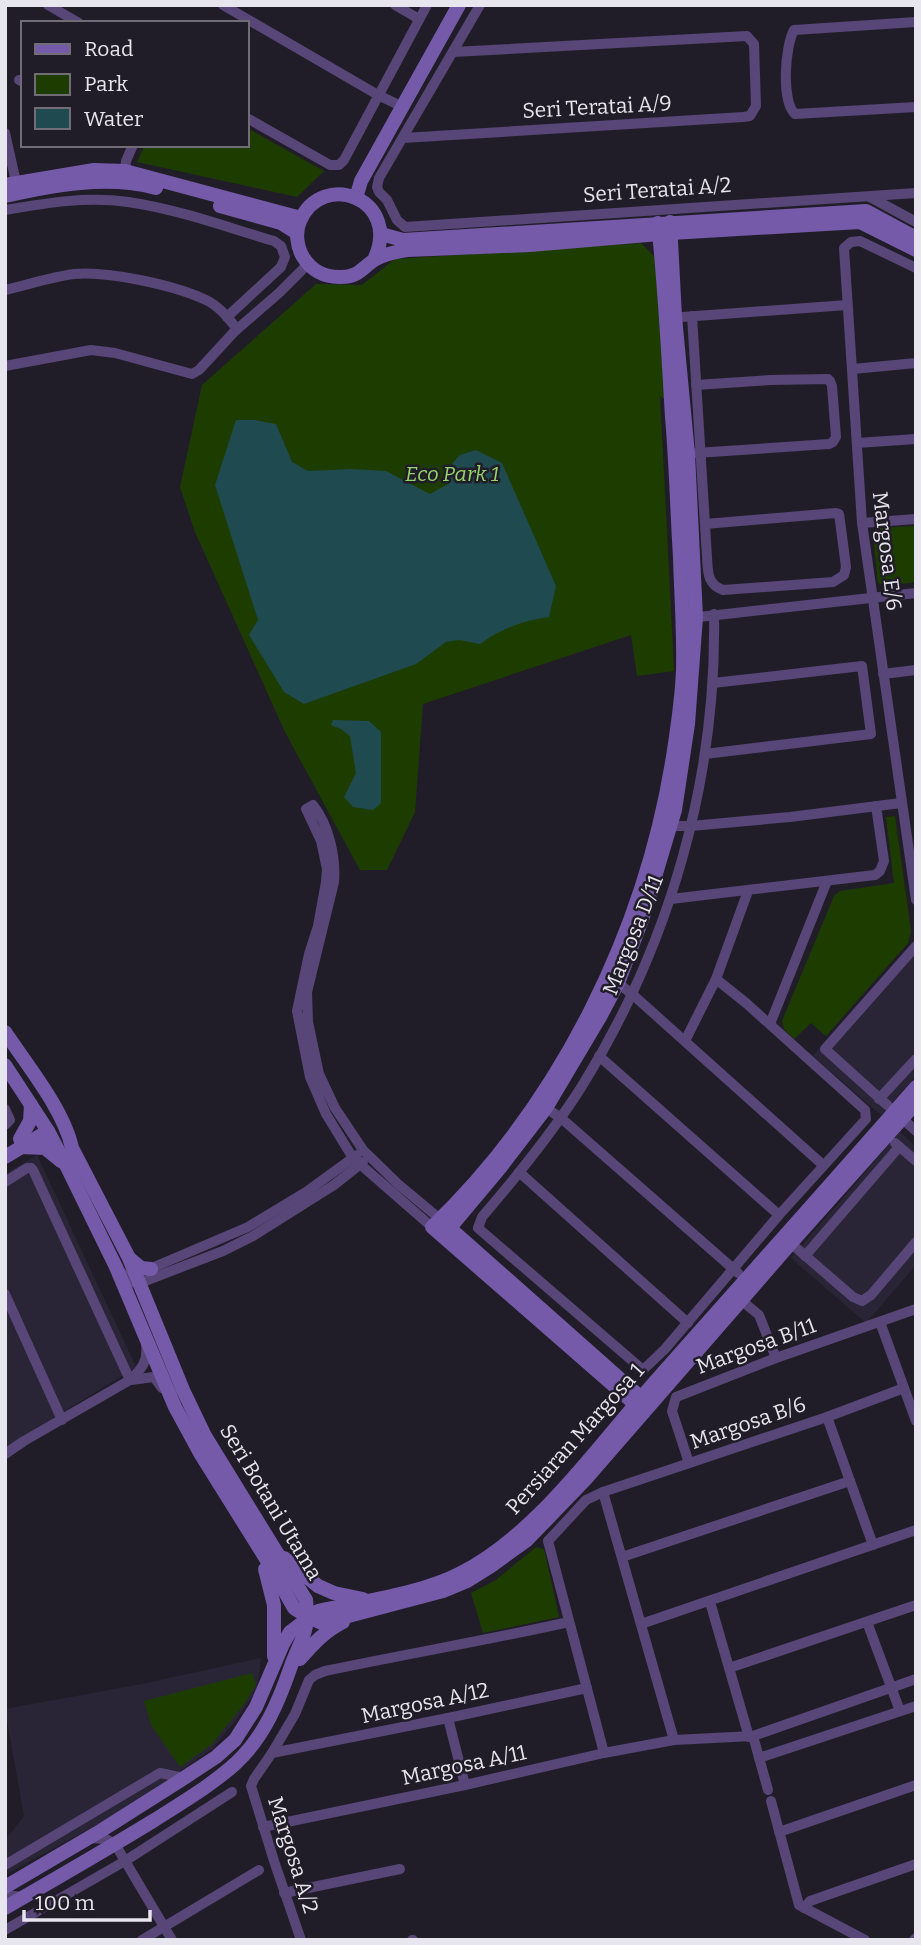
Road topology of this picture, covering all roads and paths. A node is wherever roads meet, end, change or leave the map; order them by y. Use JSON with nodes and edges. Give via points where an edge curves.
{"nodes":[{"id":1,"x":48,"y":5,"type":"edge"},
{"id":2,"x":223,"y":5,"type":"edge"},
{"id":3,"x":395,"y":5,"type":"edge"},
{"id":4,"x":427,"y":5,"type":"edge"},
{"id":5,"x":449,"y":5,"type":"edge"},
{"id":6,"x":459,"y":5,"type":"edge"},
{"id":7,"x":480,"y":5,"type":"edge"},
{"id":8,"x":419,"y":19,"type":"junction"},
{"id":9,"x":76,"y":21,"type":"edge"},
{"id":10,"x":916,"y":23,"type":"edge"},
{"id":11,"x":453,"y":52,"type":"junction"},
{"id":12,"x":378,"y":95,"type":"junction"},
{"id":13,"x":398,"y":104,"type":"junction"},
{"id":14,"x":916,"y":107,"type":"edge"},
{"id":15,"x":248,"y":118,"type":"edge"},
{"id":16,"x":5,"y":133,"type":"edge"},
{"id":17,"x":403,"y":138,"type":"junction"},
{"id":18,"x":132,"y":147,"type":"edge"},
{"id":19,"x":129,"y":177,"type":"junction"},
{"id":20,"x":12,"y":190,"type":"edge"},
{"id":21,"x":916,"y":193,"type":"edge"},
{"id":22,"x":349,"y":196,"type":"junction"},
{"id":23,"x":869,"y":196,"type":"junction"},
{"id":24,"x":5,"y":210,"type":"edge"},
{"id":25,"x":846,"y":217,"type":"junction"},
{"id":26,"x":916,"y":222,"type":"edge"},
{"id":27,"x":299,"y":225,"type":"junction"},
{"id":28,"x":664,"y":228,"type":"junction"},
{"id":29,"x":381,"y":234,"type":"junction"},
{"id":30,"x":916,"y":238,"type":"edge"},
{"id":31,"x":916,"y":250,"type":"edge"},
{"id":32,"x":373,"y":260,"type":"junction"},
{"id":33,"x":308,"y":264,"type":"junction"},
{"id":34,"x":916,"y":268,"type":"edge"},
{"id":35,"x":5,"y":290,"type":"edge"},
{"id":36,"x":847,"y":305,"type":"junction"},
{"id":37,"x":692,"y":316,"type":"junction"},
{"id":38,"x":227,"y":317,"type":"junction"},
{"id":39,"x":670,"y":318,"type":"junction"},
{"id":40,"x":237,"y":329,"type":"junction"},
{"id":41,"x":916,"y":363,"type":"edge"},
{"id":42,"x":5,"y":366,"type":"edge"},
{"id":43,"x":853,"y":369,"type":"junction"},
{"id":44,"x":696,"y":385,"type":"junction"},
{"id":45,"x":916,"y":439,"type":"edge"},
{"id":46,"x":857,"y":443,"type":"junction"},
{"id":47,"x":688,"y":454,"type":"junction"},
{"id":48,"x":916,"y":519,"type":"edge"},
{"id":49,"x":862,"y":523,"type":"junction"},
{"id":50,"x":705,"y":524,"type":"junction"},
{"id":51,"x":916,"y":593,"type":"edge"},
{"id":52,"x":873,"y":598,"type":"junction"},
{"id":53,"x":714,"y":614,"type":"junction"},
{"id":54,"x":689,"y":618,"type":"junction"},
{"id":55,"x":916,"y":670,"type":"edge"},
{"id":56,"x":883,"y":674,"type":"junction"},
{"id":57,"x":713,"y":683,"type":"junction"},
{"id":58,"x":705,"y":754,"type":"junction"},
{"id":59,"x":901,"y":803,"type":"junction"},
{"id":60,"x":876,"y":806,"type":"junction"},
{"id":61,"x":666,"y":826,"type":"junction"},
{"id":62,"x":691,"y":826,"type":"junction"},
{"id":63,"x":913,"y":855,"type":"edge"},
{"id":64,"x":827,"y":881,"type":"junction"},
{"id":65,"x":748,"y":891,"type":"junction"},
{"id":66,"x":671,"y":900,"type":"junction"},
{"id":67,"x":916,"y":900,"type":"edge"},
{"id":68,"x":914,"y":950,"type":"edge"},
{"id":69,"x":613,"y":979,"type":"junction"},
{"id":70,"x":716,"y":979,"type":"junction"},
{"id":71,"x":632,"y":993,"type":"junction"},
{"id":72,"x":302,"y":1010,"type":"junction"},
{"id":73,"x":770,"y":1024,"type":"junction"},
{"id":74,"x":304,"y":1029,"type":"junction"},
{"id":75,"x":5,"y":1032,"type":"edge"},
{"id":76,"x":685,"y":1041,"type":"junction"},
{"id":77,"x":599,"y":1056,"type":"junction"},
{"id":78,"x":916,"y":1059,"type":"edge"},
{"id":79,"x":5,"y":1065,"type":"edge"},
{"id":80,"x":916,"y":1087,"type":"edge"},
{"id":81,"x":45,"y":1092,"type":"junction"},
{"id":82,"x":879,"y":1099,"type":"junction"},
{"id":83,"x":30,"y":1102,"type":"junction"},
{"id":84,"x":916,"y":1102,"type":"edge"},
{"id":85,"x":546,"y":1108,"type":"junction"},
{"id":86,"x":5,"y":1109,"type":"edge"},
{"id":87,"x":898,"y":1115,"type":"junction"},
{"id":88,"x":561,"y":1118,"type":"junction"},
{"id":89,"x":8,"y":1123,"type":"edge"},
{"id":90,"x":47,"y":1127,"type":"junction"},
{"id":91,"x":916,"y":1131,"type":"edge"},
{"id":92,"x":887,"y":1136,"type":"junction"},
{"id":93,"x":20,"y":1143,"type":"junction"},
{"id":94,"x":900,"y":1147,"type":"junction"},
{"id":95,"x":72,"y":1148,"type":"junction"},
{"id":96,"x":5,"y":1149,"type":"edge"},
{"id":97,"x":366,"y":1154,"type":"junction"},
{"id":98,"x":5,"y":1157,"type":"edge"},
{"id":99,"x":916,"y":1161,"type":"edge"},
{"id":100,"x":356,"y":1162,"type":"junction"},
{"id":101,"x":823,"y":1165,"type":"junction"},
{"id":102,"x":67,"y":1167,"type":"junction"},
{"id":103,"x":519,"y":1172,"type":"junction"},
{"id":104,"x":5,"y":1182,"type":"edge"},
{"id":105,"x":779,"y":1215,"type":"junction"},
{"id":106,"x":441,"y":1228,"type":"junction"},
{"id":107,"x":787,"y":1240,"type":"junction"},
{"id":108,"x":916,"y":1242,"type":"edge"},
{"id":109,"x":805,"y":1256,"type":"junction"},
{"id":110,"x":116,"y":1267,"type":"junction"},
{"id":111,"x":734,"y":1269,"type":"junction"},
{"id":112,"x":142,"y":1277,"type":"junction"},
{"id":113,"x":746,"y":1280,"type":"junction"},
{"id":114,"x":5,"y":1294,"type":"edge"},
{"id":115,"x":129,"y":1297,"type":"junction"},
{"id":116,"x":742,"y":1301,"type":"junction"},
{"id":117,"x":916,"y":1309,"type":"edge"},
{"id":118,"x":880,"y":1322,"type":"junction"},
{"id":119,"x":688,"y":1323,"type":"junction"},
{"id":120,"x":143,"y":1331,"type":"junction"},
{"id":121,"x":776,"y":1358,"type":"junction"},
{"id":122,"x":130,"y":1380,"type":"junction"},
{"id":123,"x":904,"y":1388,"type":"junction"},
{"id":124,"x":637,"y":1402,"type":"junction"},
{"id":125,"x":175,"y":1407,"type":"junction"},
{"id":126,"x":827,"y":1417,"type":"junction"},
{"id":127,"x":62,"y":1420,"type":"junction"},
{"id":128,"x":916,"y":1421,"type":"edge"},
{"id":129,"x":5,"y":1454,"type":"edge"},
{"id":130,"x":689,"y":1463,"type":"junction"},
{"id":131,"x":850,"y":1481,"type":"junction"},
{"id":132,"x":603,"y":1492,"type":"junction"},
{"id":133,"x":532,"y":1528,"type":"junction"},
{"id":134,"x":916,"y":1530,"type":"edge"},
{"id":135,"x":548,"y":1541,"type":"junction"},
{"id":136,"x":873,"y":1545,"type":"junction"},
{"id":137,"x":259,"y":1549,"type":"junction"},
{"id":138,"x":277,"y":1553,"type":"junction"},
{"id":139,"x":622,"y":1557,"type":"junction"},
{"id":140,"x":368,"y":1600,"type":"junction"},
{"id":141,"x":710,"y":1602,"type":"junction"},
{"id":142,"x":916,"y":1605,"type":"edge"},
{"id":143,"x":360,"y":1614,"type":"junction"},
{"id":144,"x":308,"y":1617,"type":"junction"},
{"id":145,"x":569,"y":1622,"type":"junction"},
{"id":146,"x":867,"y":1622,"type":"junction"},
{"id":147,"x":641,"y":1624,"type":"junction"},
{"id":148,"x":274,"y":1665,"type":"junction"},
{"id":149,"x":729,"y":1668,"type":"junction"},
{"id":150,"x":916,"y":1679,"type":"edge"},
{"id":151,"x":284,"y":1686,"type":"junction"},
{"id":152,"x":891,"y":1687,"type":"junction"},
{"id":153,"x":587,"y":1688,"type":"junction"},
{"id":154,"x":916,"y":1706,"type":"edge"},
{"id":155,"x":900,"y":1711,"type":"junction"},
{"id":156,"x":448,"y":1718,"type":"junction"},
{"id":157,"x":751,"y":1737,"type":"junction"},
{"id":158,"x":674,"y":1740,"type":"junction"},
{"id":159,"x":272,"y":1753,"type":"junction"},
{"id":160,"x":604,"y":1753,"type":"junction"},
{"id":161,"x":759,"y":1758,"type":"junction"},
{"id":162,"x":184,"y":1778,"type":"junction"},
{"id":163,"x":465,"y":1785,"type":"junction"},
{"id":164,"x":916,"y":1785,"type":"edge"},
{"id":165,"x":768,"y":1790,"type":"dead end"},
{"id":166,"x":232,"y":1792,"type":"dead end"},
{"id":167,"x":771,"y":1801,"type":"dead end"},
{"id":168,"x":121,"y":1818,"type":"junction"},
{"id":169,"x":263,"y":1827,"type":"junction"},
{"id":170,"x":779,"y":1832,"type":"junction"},
{"id":171,"x":88,"y":1838,"type":"junction"},
{"id":172,"x":115,"y":1844,"type":"junction"},
{"id":173,"x":125,"y":1861,"type":"junction"},
{"id":174,"x":916,"y":1864,"type":"edge"},
{"id":175,"x":5,"y":1866,"type":"edge"},
{"id":176,"x":400,"y":1869,"type":"dead end"},
{"id":177,"x":259,"y":1870,"type":"dead end"},
{"id":178,"x":5,"y":1880,"type":"edge"},
{"id":179,"x":6,"y":1887,"type":"edge"},
{"id":180,"x":285,"y":1893,"type":"junction"},
{"id":181,"x":5,"y":1895,"type":"edge"},
{"id":182,"x":23,"y":1897,"type":"junction"},
{"id":183,"x":5,"y":1908,"type":"edge"},
{"id":184,"x":804,"y":1908,"type":"junction"},
{"id":185,"x":164,"y":1927,"type":"junction"},
{"id":186,"x":5,"y":1930,"type":"edge"},
{"id":187,"x":142,"y":1940,"type":"edge"},
{"id":188,"x":172,"y":1940,"type":"edge"},
{"id":189,"x":301,"y":1940,"type":"edge"},
{"id":190,"x":865,"y":1940,"type":"edge"}],
"edges":[{"from":1,"to":9,"type":"street"},
{"from":2,"to":12,"type":"street"},
{"from":3,"to":8,"type":"street"},
{"from":4,"to":8,"type":"street"},
{"from":5,"to":13,"type":"street"},
{"from":6,"to":13,"type":"street"},
{"from":7,"to":11,"type":"street"},
{"from":8,"to":12,"type":"street"},
{"from":10,"to":14,"type":"street","via":[[794,30],[788,42],[786,70],[789,108],[795,114]]},
{"from":11,"to":17,"type":"street"},
{"from":11,"to":17,"type":"street","name":"Seri Teratai A/9","via":[[747,36],[754,44],[756,106],[750,116],[743,117]]},
{"from":12,"to":13,"type":"street"},
{"from":12,"to":15,"type":"street","via":[[338,165],[330,165]]},
{"from":13,"to":22,"type":"street"},
{"from":16,"to":20,"type":"street"},
{"from":17,"to":23,"type":"street","name":"Seri Teratai A/2","via":[[377,187],[402,225],[410,227]]},
{"from":18,"to":19,"type":"street","via":[[126,161]]},
{"from":19,"to":20,"type":"street"},
{"from":19,"to":20,"type":"street","via":[[94,170]]},
{"from":19,"to":27,"type":"street","via":[[147,186]]},
{"from":21,"to":23,"type":"street","name":"Seri Teratai A/2"},
{"from":22,"to":27,"type":"street","via":[[318,200]]},
{"from":22,"to":29,"type":"street","via":[[374,212]]},
{"from":23,"to":26,"type":"street"},
{"from":24,"to":38,"type":"street","via":[[57,201],[127,201],[274,241],[285,257],[281,267]]},
{"from":25,"to":28,"type":"street"},
{"from":25,"to":30,"type":"street","via":[[866,211]]},
{"from":25,"to":31,"type":"street"},
{"from":27,"to":33,"type":"street","via":[[298,244]]},
{"from":28,"to":29,"type":"street","via":[[403,240]]},
{"from":28,"to":32,"type":"street","via":[[530,245],[407,250]]},
{"from":28,"to":39,"type":"street"},
{"from":29,"to":32,"type":"street"},
{"from":32,"to":33,"type":"street","via":[[365,269],[342,278],[329,277]]},
{"from":33,"to":40,"type":"street"},
{"from":34,"to":36,"type":"street","name":"Margosa E/6","via":[[860,241],[851,242],[844,248]]},
{"from":35,"to":38,"type":"street","via":[[74,274],[110,276],[164,286],[208,301]]},
{"from":36,"to":37,"type":"street"},
{"from":36,"to":43,"type":"street","name":"Margosa E/6"},
{"from":37,"to":39,"type":"street"},
{"from":37,"to":44,"type":"street"},
{"from":38,"to":40,"type":"street"},
{"from":39,"to":47,"type":"street"},
{"from":40,"to":42,"type":"street","via":[[192,374],[91,350]]},
{"from":41,"to":43,"type":"street"},
{"from":43,"to":46,"type":"street","name":"Margosa E/6"},
{"from":44,"to":47,"type":"street"},
{"from":44,"to":47,"type":"street","via":[[825,379],[831,383],[836,436],[829,444]]},
{"from":45,"to":46,"type":"street"},
{"from":46,"to":49,"type":"street","name":"Margosa E/6"},
{"from":47,"to":50,"type":"street"},
{"from":47,"to":54,"type":"street"},
{"from":48,"to":49,"type":"street"},
{"from":49,"to":52,"type":"street","name":"Margosa E/6"},
{"from":50,"to":50,"type":"street","via":[[709,578],[723,590],[833,582],[844,575],[836,513]]},
{"from":51,"to":52,"type":"street"},
{"from":52,"to":53,"type":"street"},
{"from":52,"to":56,"type":"street","name":"Margosa E/6"},
{"from":53,"to":54,"type":"street"},
{"from":53,"to":57,"type":"street","name":"Margosa D/11"},
{"from":54,"to":61,"type":"street","via":[[688,723],[681,778]]},
{"from":55,"to":56,"type":"street"},
{"from":56,"to":59,"type":"street","name":"Margosa E/6"},
{"from":57,"to":58,"type":"street","name":"Margosa D/11"},
{"from":57,"to":58,"type":"street","via":[[862,666],[871,734]]},
{"from":58,"to":62,"type":"street","name":"Margosa D/11"},
{"from":59,"to":60,"type":"street"},
{"from":59,"to":63,"type":"street","name":"Margosa E/6"},
{"from":60,"to":62,"type":"street"},
{"from":60,"to":64,"type":"street","via":[[884,861],[880,871]]},
{"from":61,"to":62,"type":"street"},
{"from":61,"to":69,"type":"street","via":[[643,917]]},
{"from":62,"to":66,"type":"street","name":"Margosa D/11"},
{"from":63,"to":67,"type":"street","name":"Margosa E/6"},
{"from":64,"to":65,"type":"street"},
{"from":64,"to":73,"type":"street"},
{"from":65,"to":66,"type":"street"},
{"from":65,"to":70,"type":"street"},
{"from":66,"to":71,"type":"street","name":"Margosa D/11"},
{"from":68,"to":82,"type":"street","via":[[825,1049]]},
{"from":69,"to":71,"type":"street"},
{"from":69,"to":85,"type":"street"},
{"from":69,"to":106,"type":"street","via":[[538,1101]]},
{"from":70,"to":73,"type":"street"},
{"from":70,"to":76,"type":"street"},
{"from":71,"to":76,"type":"street"},
{"from":71,"to":77,"type":"street","name":"Margosa D/11"},
{"from":72,"to":72,"type":"street","via":[[326,882],[321,841],[306,809],[314,805],[329,838],[335,870]]},
{"from":72,"to":74,"type":"street"},
{"from":73,"to":101,"type":"street","via":[[867,1115]]},
{"from":74,"to":97,"type":"street","via":[[318,1074]]},
{"from":74,"to":100,"type":"street","via":[[310,1077],[326,1114]]},
{"from":75,"to":81,"type":"street"},
{"from":76,"to":101,"type":"street"},
{"from":77,"to":88,"type":"street","name":"Margosa D/11"},
{"from":77,"to":105,"type":"street"},
{"from":78,"to":82,"type":"street"},
{"from":79,"to":83,"type":"street","name":"Seri Botani Utama"},
{"from":80,"to":87,"type":"street","name":"Persiaran Margosa 1"},
{"from":81,"to":90,"type":"street","via":[[43,1099],[50,1113]]},
{"from":81,"to":95,"type":"street"},
{"from":82,"to":87,"type":"street"},
{"from":83,"to":90,"type":"street","name":"Seri Botani Utama"},
{"from":83,"to":93,"type":"street","via":[[32,1117]]},
{"from":84,"to":87,"type":"street","name":"Persiaran Margosa 1"},
{"from":85,"to":88,"type":"street"},
{"from":85,"to":106,"type":"street"},
{"from":86,"to":89,"type":"street"},
{"from":87,"to":91,"type":"street"},
{"from":87,"to":92,"type":"street","name":"Persiaran Margosa 1"},
{"from":87,"to":107,"type":"street","name":"Persiaran Margosa 1"},
{"from":88,"to":103,"type":"street","name":"Margosa D/11"},
{"from":88,"to":111,"type":"street"},
{"from":90,"to":93,"type":"street"},
{"from":90,"to":95,"type":"street","via":[[57,1130]]},
{"from":90,"to":102,"type":"street","name":"Seri Botani Utama"},
{"from":92,"to":94,"type":"street"},
{"from":92,"to":107,"type":"street","name":"Persiaran Margosa 1"},
{"from":93,"to":96,"type":"street"},
{"from":93,"to":98,"type":"street"},
{"from":93,"to":102,"type":"street","via":[[45,1148]]},
{"from":94,"to":99,"type":"street"},
{"from":94,"to":109,"type":"street"},
{"from":95,"to":112,"type":"street"},
{"from":97,"to":100,"type":"street"},
{"from":97,"to":106,"type":"street"},
{"from":100,"to":106,"type":"street"},
{"from":100,"to":112,"type":"street","via":[[250,1232]]},
{"from":101,"to":105,"type":"street"},
{"from":102,"to":110,"type":"street","name":"Seri Botani Utama"},
{"from":103,"to":119,"type":"street"},
{"from":103,"to":119,"type":"street","name":"Margosa D/11","via":[[478,1228],[643,1370]]},
{"from":104,"to":122,"type":"street","via":[[31,1168]]},
{"from":105,"to":111,"type":"street"},
{"from":106,"to":124,"type":"street"},
{"from":107,"to":109,"type":"street"},
{"from":107,"to":113,"type":"street","name":"Persiaran Margosa 1"},
{"from":107,"to":116,"type":"street","name":"Persiaran Margosa 1"},
{"from":108,"to":109,"type":"street","via":[[862,1301]]},
{"from":110,"to":112,"type":"street"},
{"from":110,"to":115,"type":"street","name":"Seri Botani Utama"},
{"from":111,"to":113,"type":"street"},
{"from":111,"to":119,"type":"street"},
{"from":112,"to":115,"type":"street"},
{"from":112,"to":138,"type":"street","name":"Seri Botani Utama","via":[[146,1298],[205,1436]]},
{"from":113,"to":124,"type":"street","name":"Persiaran Margosa 1"},
{"from":114,"to":127,"type":"street"},
{"from":115,"to":120,"type":"street","name":"Seri Botani Utama"},
{"from":116,"to":121,"type":"street","via":[[759,1315]]},
{"from":116,"to":124,"type":"street","name":"Persiaran Margosa 1"},
{"from":117,"to":118,"type":"street","name":"Margosa B/11"},
{"from":118,"to":121,"type":"street","name":"Margosa B/11"},
{"from":118,"to":123,"type":"street"},
{"from":120,"to":122,"type":"street","via":[[148,1356]]},
{"from":120,"to":125,"type":"street","name":"Seri Botani Utama"},
{"from":121,"to":130,"type":"street","name":"Margosa B/11","via":[[676,1397],[672,1411]]},
{"from":122,"to":125,"type":"street","via":[[154,1377]]},
{"from":122,"to":127,"type":"street"},
{"from":123,"to":126,"type":"street","name":"Margosa B/6"},
{"from":123,"to":128,"type":"street"},
{"from":124,"to":133,"type":"street","name":"Persiaran Margosa 1"},
{"from":125,"to":137,"type":"street","name":"Seri Botani Utama"},
{"from":126,"to":130,"type":"street","name":"Margosa B/6"},
{"from":126,"to":131,"type":"street"},
{"from":127,"to":129,"type":"street"},
{"from":130,"to":132,"type":"street","name":"Margosa B/6"},
{"from":131,"to":136,"type":"street"},
{"from":131,"to":139,"type":"street"},
{"from":132,"to":135,"type":"street","name":"Margosa B/6","via":[[586,1500]]},
{"from":132,"to":139,"type":"street"},
{"from":133,"to":135,"type":"street"},
{"from":133,"to":140,"type":"street","name":"Persiaran Margosa 1","via":[[461,1573],[429,1586]]},
{"from":133,"to":143,"type":"street","name":"Persiaran Margosa 1","via":[[512,1552],[467,1581]]},
{"from":134,"to":136,"type":"street"},
{"from":135,"to":145,"type":"street"},
{"from":136,"to":141,"type":"street"},
{"from":137,"to":144,"type":"street","name":"Seri Botani Utama","via":[[294,1608]]},
{"from":137,"to":148,"type":"street","via":[[274,1605]]},
{"from":138,"to":140,"type":"street","via":[[318,1586]]},
{"from":138,"to":144,"type":"street","name":"Seri Botani Utama","via":[[306,1600]]},
{"from":139,"to":147,"type":"street"},
{"from":140,"to":144,"type":"street","name":"Persiaran Margosa 1"},
{"from":141,"to":147,"type":"street"},
{"from":141,"to":149,"type":"street"},
{"from":142,"to":146,"type":"street"},
{"from":143,"to":144,"type":"street","name":"Persiaran Margosa 1","via":[[323,1623]]},
{"from":143,"to":151,"type":"street","via":[[314,1642]]},
{"from":144,"to":148,"type":"street","via":[[290,1632]]},
{"from":144,"to":151,"type":"street"},
{"from":145,"to":153,"type":"street"},
{"from":145,"to":159,"type":"street","name":"Margosa A/2","via":[[315,1675]]},
{"from":146,"to":149,"type":"street"},
{"from":146,"to":152,"type":"street"},
{"from":147,"to":158,"type":"street"},
{"from":148,"to":162,"type":"street","via":[[235,1740]]},
{"from":149,"to":157,"type":"street"},
{"from":150,"to":152,"type":"street","name":"Margosa A/11"},
{"from":151,"to":172,"type":"street","via":[[271,1717],[237,1762]]},
{"from":152,"to":155,"type":"street"},
{"from":152,"to":157,"type":"street","name":"Margosa A/11"},
{"from":153,"to":156,"type":"street","name":"Margosa A/12"},
{"from":153,"to":160,"type":"street"},
{"from":154,"to":155,"type":"street"},
{"from":155,"to":161,"type":"street"},
{"from":156,"to":159,"type":"street","name":"Margosa A/12"},
{"from":156,"to":163,"type":"street"},
{"from":157,"to":158,"type":"street","name":"Margosa A/11"},
{"from":157,"to":161,"type":"street"},
{"from":158,"to":160,"type":"street","name":"Margosa A/11"},
{"from":159,"to":169,"type":"street","name":"Margosa A/2","via":[[251,1786]]},
{"from":160,"to":163,"type":"street","name":"Margosa A/11"},
{"from":161,"to":165,"type":"street"},
{"from":162,"to":168,"type":"street"},
{"from":162,"to":175,"type":"street","via":[[160,1773]]},
{"from":163,"to":169,"type":"street","name":"Margosa A/11"},
{"from":164,"to":170,"type":"street"},
{"from":166,"to":173,"type":"street"},
{"from":167,"to":170,"type":"street"},
{"from":168,"to":171,"type":"street"},
{"from":168,"to":172,"type":"street"},
{"from":169,"to":180,"type":"street","name":"Margosa A/2"},
{"from":170,"to":184,"type":"street","via":[[796,1897]]},
{"from":171,"to":172,"type":"street"},
{"from":171,"to":179,"type":"street"},
{"from":172,"to":173,"type":"street"},
{"from":172,"to":182,"type":"street"},
{"from":173,"to":185,"type":"street"},
{"from":173,"to":186,"type":"street"},
{"from":174,"to":184,"type":"street","via":[[810,1901]]},
{"from":176,"to":180,"type":"street"},
{"from":177,"to":185,"type":"street"},
{"from":178,"to":179,"type":"street"},
{"from":180,"to":189,"type":"street","name":"Margosa A/2"},
{"from":181,"to":182,"type":"street"},
{"from":182,"to":183,"type":"street"},
{"from":184,"to":190,"type":"street"},
{"from":185,"to":187,"type":"street"},
{"from":185,"to":188,"type":"street"}]}
